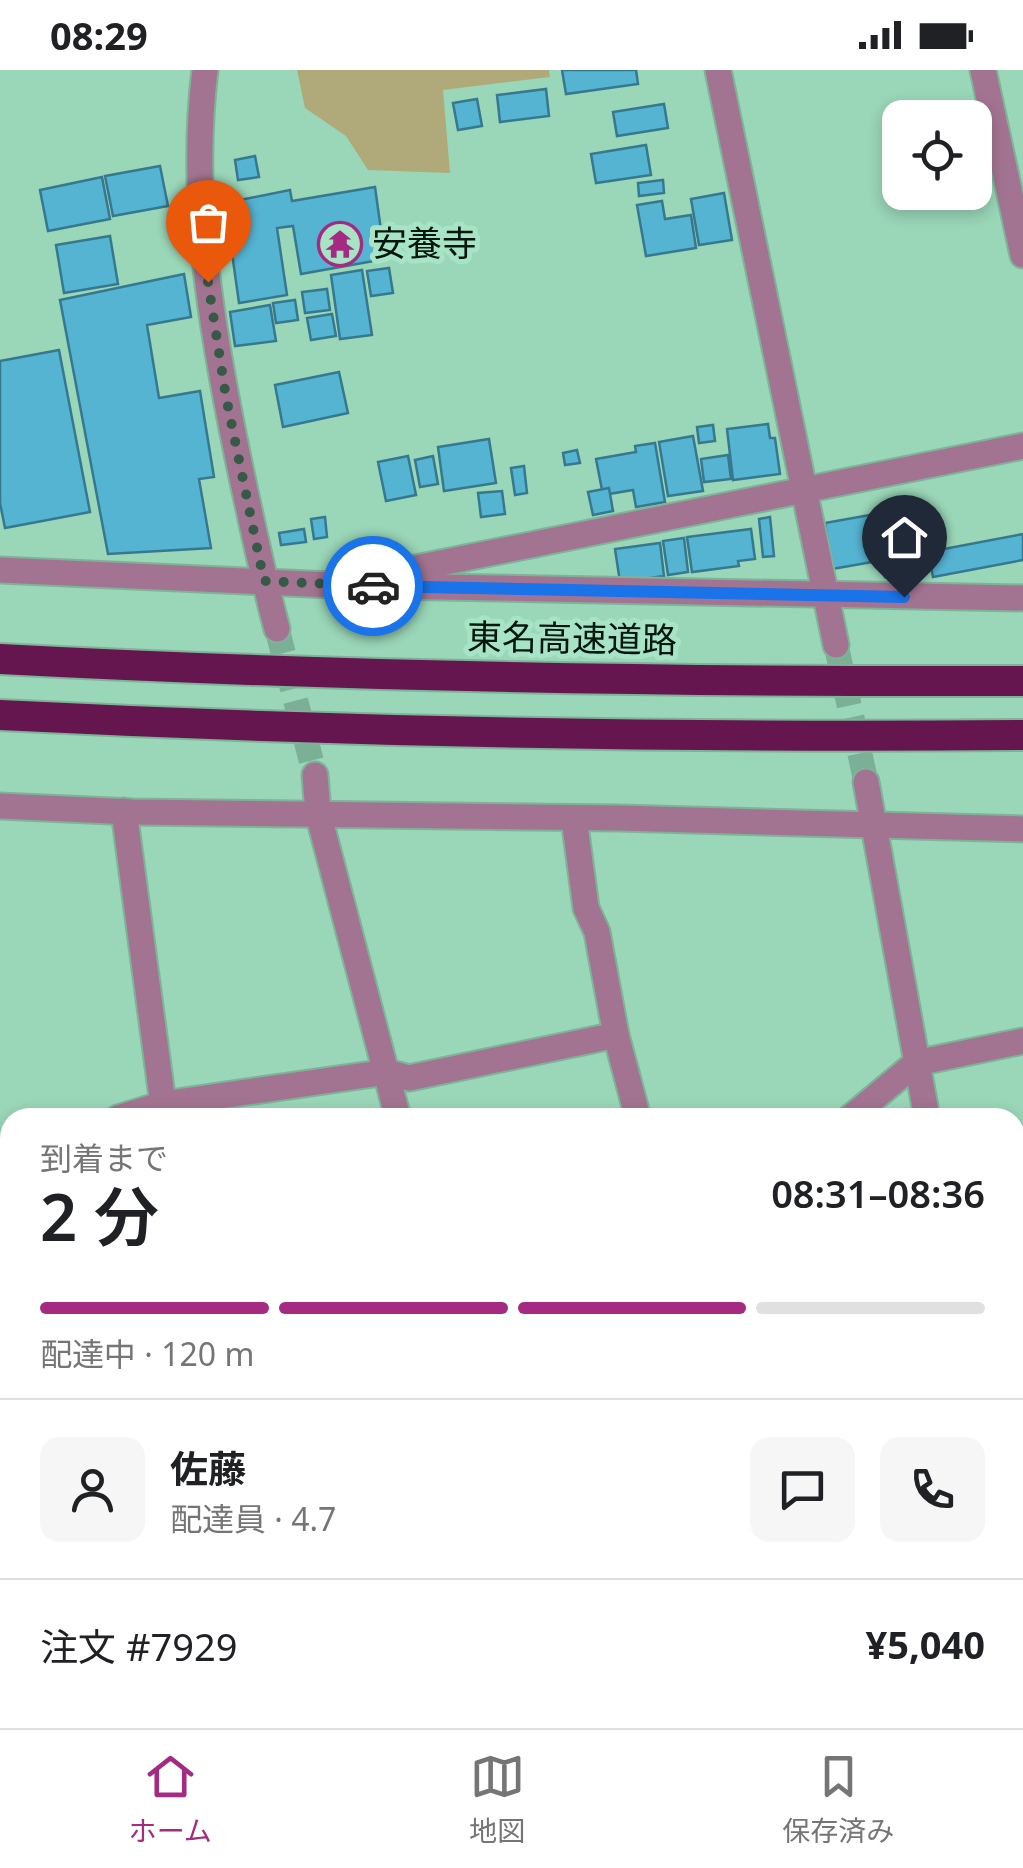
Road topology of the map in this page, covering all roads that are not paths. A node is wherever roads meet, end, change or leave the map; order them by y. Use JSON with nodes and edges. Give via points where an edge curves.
{"nodes":[{"id":1,"x":205,"y":70,"type":"edge"},
{"id":2,"x":718,"y":70,"type":"edge"},
{"id":3,"x":983,"y":70,"type":"edge"},
{"id":4,"x":1023,"y":255,"type":"edge"},
{"id":5,"x":1023,"y":446,"type":"edge"},
{"id":6,"x":802,"y":490,"type":"junction"},
{"id":7,"x":0,"y":570,"type":"edge"},
{"id":8,"x":264,"y":581,"type":"junction"},
{"id":9,"x":331,"y":585,"type":"junction"},
{"id":10,"x":824,"y":596,"type":"junction"},
{"id":11,"x":1023,"y":598,"type":"edge"},
{"id":12,"x":276,"y":630,"type":"tunnel mouth"},
{"id":13,"x":836,"y":645,"type":"tunnel mouth"},
{"id":14,"x":0,"y":659,"type":"edge"},
{"id":15,"x":1023,"y":681,"type":"edge"},
{"id":16,"x":0,"y":714,"type":"edge"},
{"id":17,"x":1023,"y":735,"type":"edge"},
{"id":18,"x":315,"y":775,"type":"tunnel mouth"},
{"id":19,"x":866,"y":782,"type":"tunnel mouth"},
{"id":20,"x":0,"y":806,"type":"edge"},
{"id":21,"x":124,"y":812,"type":"junction"},
{"id":22,"x":318,"y":813,"type":"junction"},
{"id":23,"x":574,"y":818,"type":"junction"},
{"id":24,"x":872,"y":825,"type":"junction"},
{"id":25,"x":1023,"y":829,"type":"edge"},
{"id":26,"x":616,"y":1035,"type":"junction"},
{"id":27,"x":1023,"y":1041,"type":"edge"},
{"id":28,"x":916,"y":1063,"type":"junction"},
{"id":29,"x":387,"y":1072,"type":"junction"},
{"id":30,"x":164,"y":1104,"type":"junction"},
{"id":31,"x":151,"y":1108,"type":"edge"},
{"id":32,"x":396,"y":1108,"type":"edge"},
{"id":33,"x":635,"y":1108,"type":"edge"},
{"id":34,"x":862,"y":1108,"type":"edge"},
{"id":35,"x":924,"y":1108,"type":"edge"}],
"edges":[{"from":1,"to":8,"type":"street","via":[[201,160],[208,282]]},
{"from":2,"to":6,"type":"street"},
{"from":3,"to":4,"type":"street"},
{"from":5,"to":6,"type":"street"},
{"from":6,"to":9,"type":"street"},
{"from":6,"to":10,"type":"street"},
{"from":7,"to":8,"type":"street"},
{"from":8,"to":9,"type":"street"},
{"from":8,"to":12,"type":"street"},
{"from":9,"to":10,"type":"street"},
{"from":10,"to":11,"type":"street"},
{"from":10,"to":13,"type":"street"},
{"from":14,"to":15,"type":"highway","name":"東名高速道路"},
{"from":16,"to":17,"type":"highway","via":[[812,737]]},
{"from":18,"to":22,"type":"street"},
{"from":19,"to":24,"type":"street"},
{"from":20,"to":21,"type":"street"},
{"from":21,"to":22,"type":"street"},
{"from":21,"to":30,"type":"street"},
{"from":22,"to":23,"type":"street"},
{"from":22,"to":29,"type":"street"},
{"from":23,"to":24,"type":"street"},
{"from":23,"to":26,"type":"street","via":[[586,908],[597,932]]},
{"from":24,"to":25,"type":"street"},
{"from":24,"to":28,"type":"street"},
{"from":26,"to":29,"type":"street","via":[[408,1078]]},
{"from":26,"to":33,"type":"street"},
{"from":27,"to":28,"type":"street"},
{"from":28,"to":34,"type":"street"},
{"from":28,"to":35,"type":"street"},
{"from":29,"to":30,"type":"street"},
{"from":29,"to":32,"type":"street"},
{"from":30,"to":31,"type":"street"}]}
